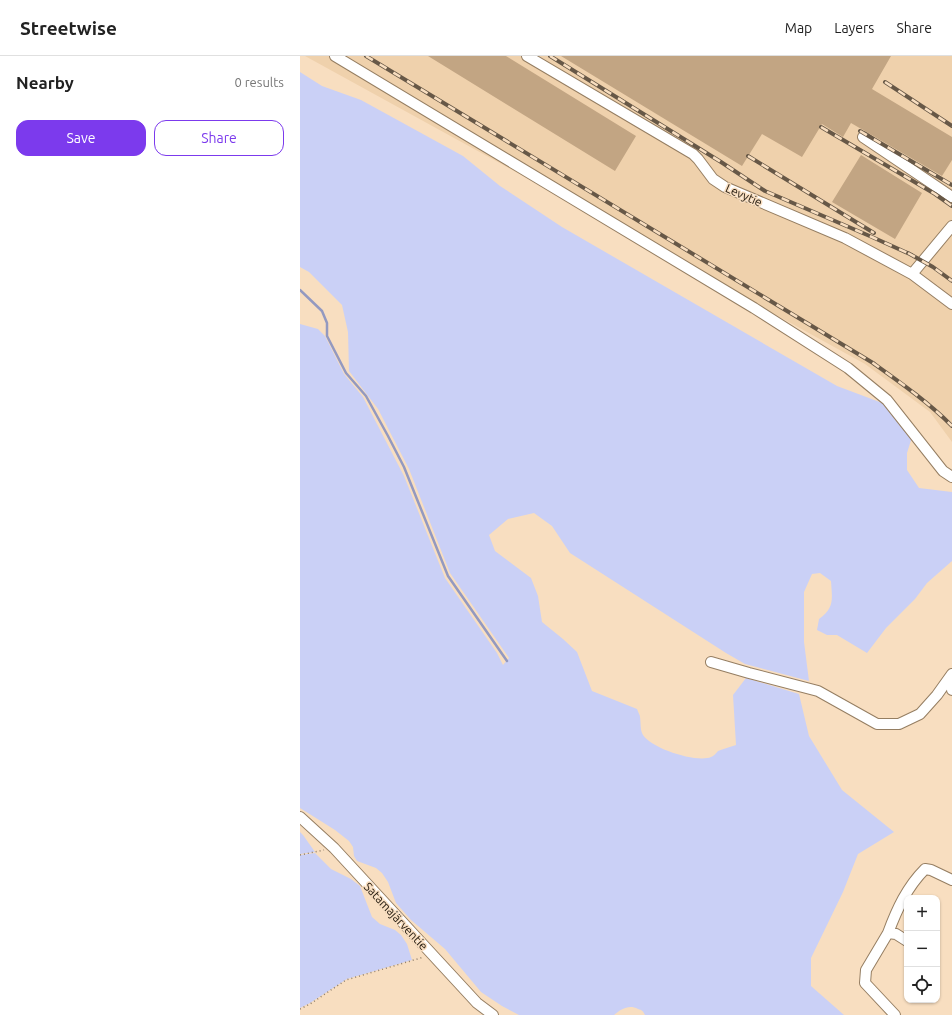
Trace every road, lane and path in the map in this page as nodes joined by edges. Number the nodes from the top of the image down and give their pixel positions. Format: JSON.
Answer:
{"nodes":[{"id":1,"x":335,"y":56,"type":"edge"},
{"id":2,"x":527,"y":56,"type":"edge"},
{"id":3,"x":863,"y":137,"type":"dead end"},
{"id":4,"x":952,"y":197,"type":"edge"},
{"id":5,"x":952,"y":226,"type":"edge"},
{"id":6,"x":912,"y":274,"type":"junction"},
{"id":7,"x":952,"y":304,"type":"edge"},
{"id":8,"x":952,"y":477,"type":"edge"},
{"id":9,"x":711,"y":662,"type":"dead end"},
{"id":10,"x":952,"y":674,"type":"edge"},
{"id":11,"x":952,"y":690,"type":"edge"},
{"id":12,"x":300,"y":817,"type":"edge"},
{"id":13,"x":334,"y":848,"type":"junction"},
{"id":14,"x":300,"y":855,"type":"edge"},
{"id":15,"x":952,"y":880,"type":"edge"},
{"id":16,"x":888,"y":932,"type":"junction"},
{"id":17,"x":904,"y":938,"type":"edge"},
{"id":18,"x":424,"y":957,"type":"dead end"},
{"id":19,"x":300,"y":1009,"type":"edge"},
{"id":20,"x":492,"y":1015,"type":"edge"},
{"id":21,"x":895,"y":1015,"type":"edge"}],
"edges":[{"from":1,"to":8,"type":"street"},
{"from":2,"to":6,"type":"street","name":"Levytie"},
{"from":3,"to":4,"type":"street"},
{"from":5,"to":6,"type":"street"},
{"from":6,"to":7,"type":"street","name":"Levytie"},
{"from":9,"to":10,"type":"street"},
{"from":10,"to":11,"type":"street"},
{"from":12,"to":13,"type":"street","name":"Satamajärventie"},
{"from":13,"to":14,"type":"path"},
{"from":13,"to":20,"type":"street","name":"Satamajärventie"},
{"from":15,"to":16,"type":"street"},
{"from":16,"to":17,"type":"street"},
{"from":16,"to":21,"type":"street"},
{"from":18,"to":19,"type":"path"}]}
